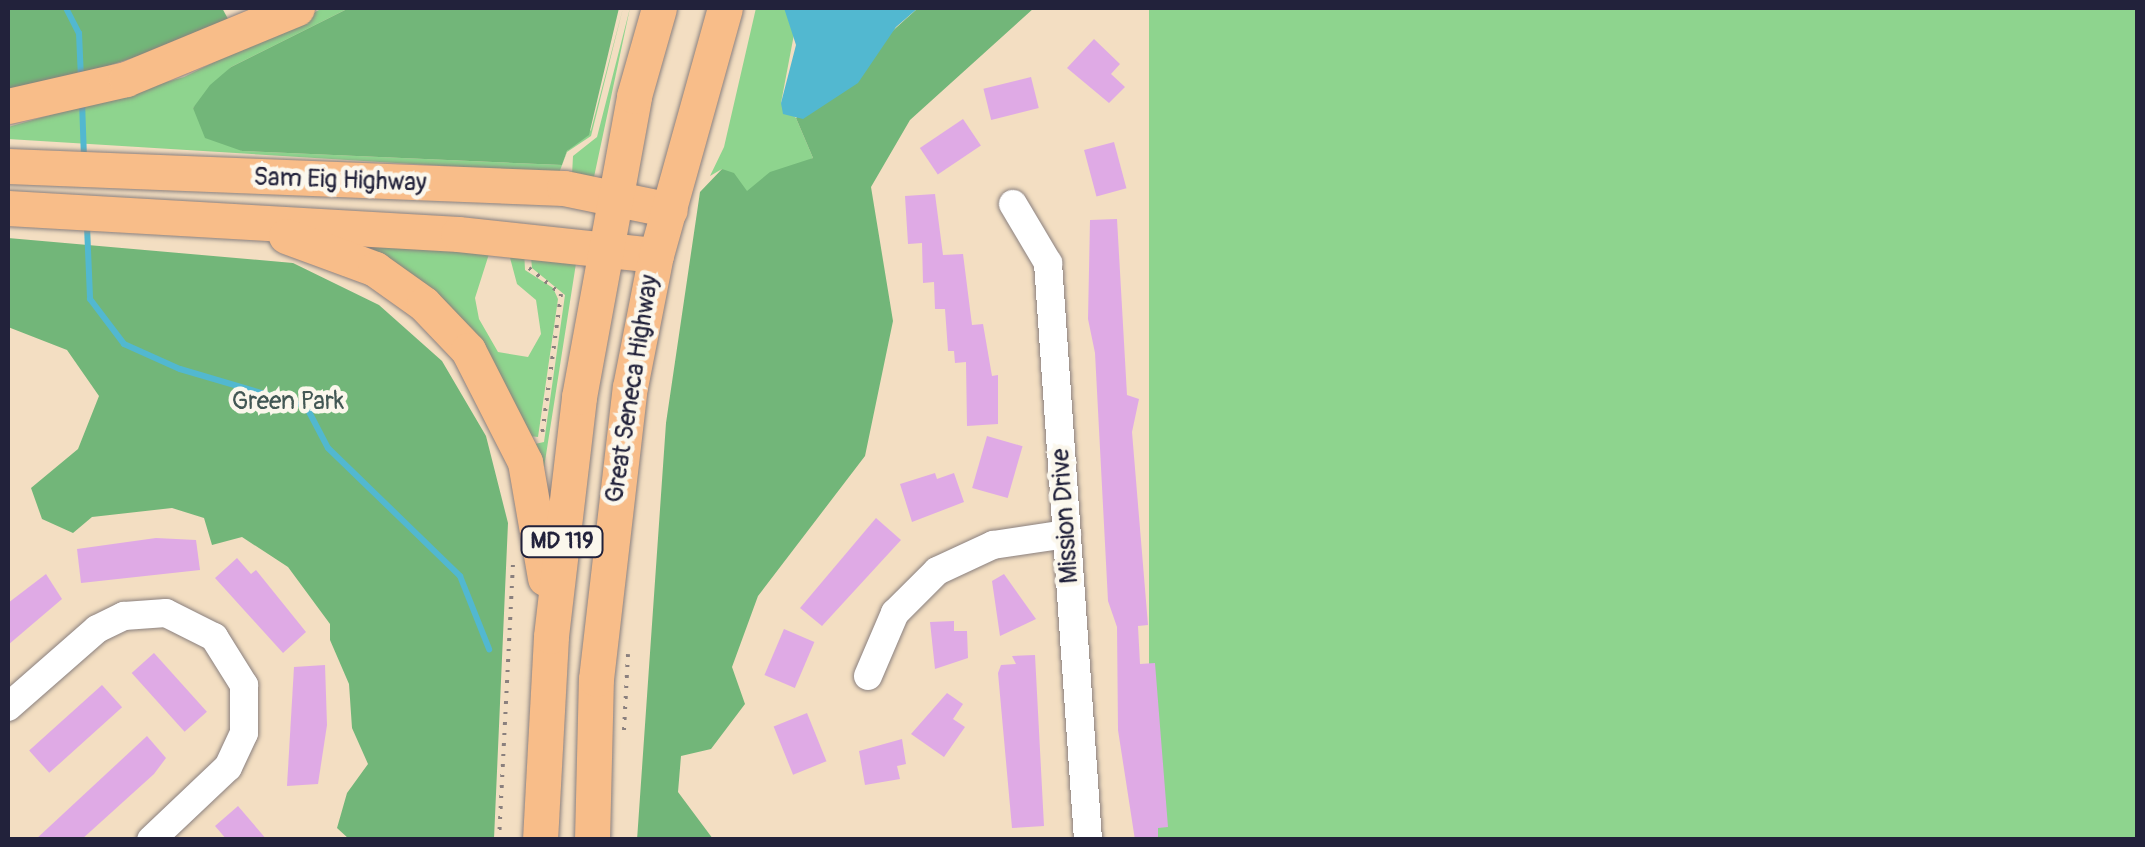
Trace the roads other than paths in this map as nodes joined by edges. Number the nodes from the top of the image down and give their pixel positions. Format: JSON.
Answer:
{"nodes":[{"id":1,"x":297,"y":8,"type":"edge"},
{"id":2,"x":659,"y":8,"type":"edge"},
{"id":3,"x":724,"y":8,"type":"edge"},
{"id":4,"x":8,"y":106,"type":"edge"},
{"id":5,"x":8,"y":166,"type":"edge"},
{"id":6,"x":613,"y":198,"type":"junction"},
{"id":7,"x":1012,"y":204,"type":"dead end"},
{"id":8,"x":8,"y":208,"type":"edge"},
{"id":9,"x":670,"y":210,"type":"junction"},
{"id":10,"x":242,"y":221,"type":"junction"},
{"id":11,"x":604,"y":246,"type":"junction"},
{"id":12,"x":656,"y":255,"type":"junction"},
{"id":13,"x":1067,"y":534,"type":"junction"},
{"id":14,"x":551,"y":636,"type":"junction"},
{"id":15,"x":868,"y":676,"type":"dead end"},
{"id":16,"x":8,"y":707,"type":"edge"},
{"id":17,"x":158,"y":837,"type":"edge"},
{"id":18,"x":540,"y":840,"type":"edge"},
{"id":19,"x":592,"y":840,"type":"edge"},
{"id":20,"x":1088,"y":840,"type":"edge"}],
"edges":[{"from":1,"to":4,"type":"main road"},
{"from":2,"to":6,"type":"main road","name":"Great Seneca Highway","number":"MD 119"},
{"from":3,"to":9,"type":"main road","name":"Great Seneca Highway","number":"MD 119"},
{"from":5,"to":6,"type":"main road","name":"Sam Eig Highway"},
{"from":6,"to":9,"type":"main road","name":"Sam Eig Highway"},
{"from":6,"to":11,"type":"main road","name":"Great Seneca Highway","number":"MD 119"},
{"from":7,"to":13,"type":"street","name":"Mission Drive"},
{"from":8,"to":10,"type":"main road","name":"Sam Eig Highway"},
{"from":9,"to":12,"type":"main road","name":"Great Seneca Highway","number":"MD 119"},
{"from":10,"to":11,"type":"main road","name":"Sam Eig Highway"},
{"from":10,"to":14,"type":"main road"},
{"from":11,"to":12,"type":"main road","name":"Sam Eig Highway"},
{"from":11,"to":14,"type":"main road","name":"Great Seneca Highway","number":"MD 119"},
{"from":12,"to":19,"type":"main road","name":"Great Seneca Highway","number":"MD 119"},
{"from":13,"to":15,"type":"street"},
{"from":13,"to":20,"type":"street","name":"Mission Drive"},
{"from":14,"to":18,"type":"main road","name":"Great Seneca Highway","number":"MD 119"},
{"from":16,"to":17,"type":"street"}]}
